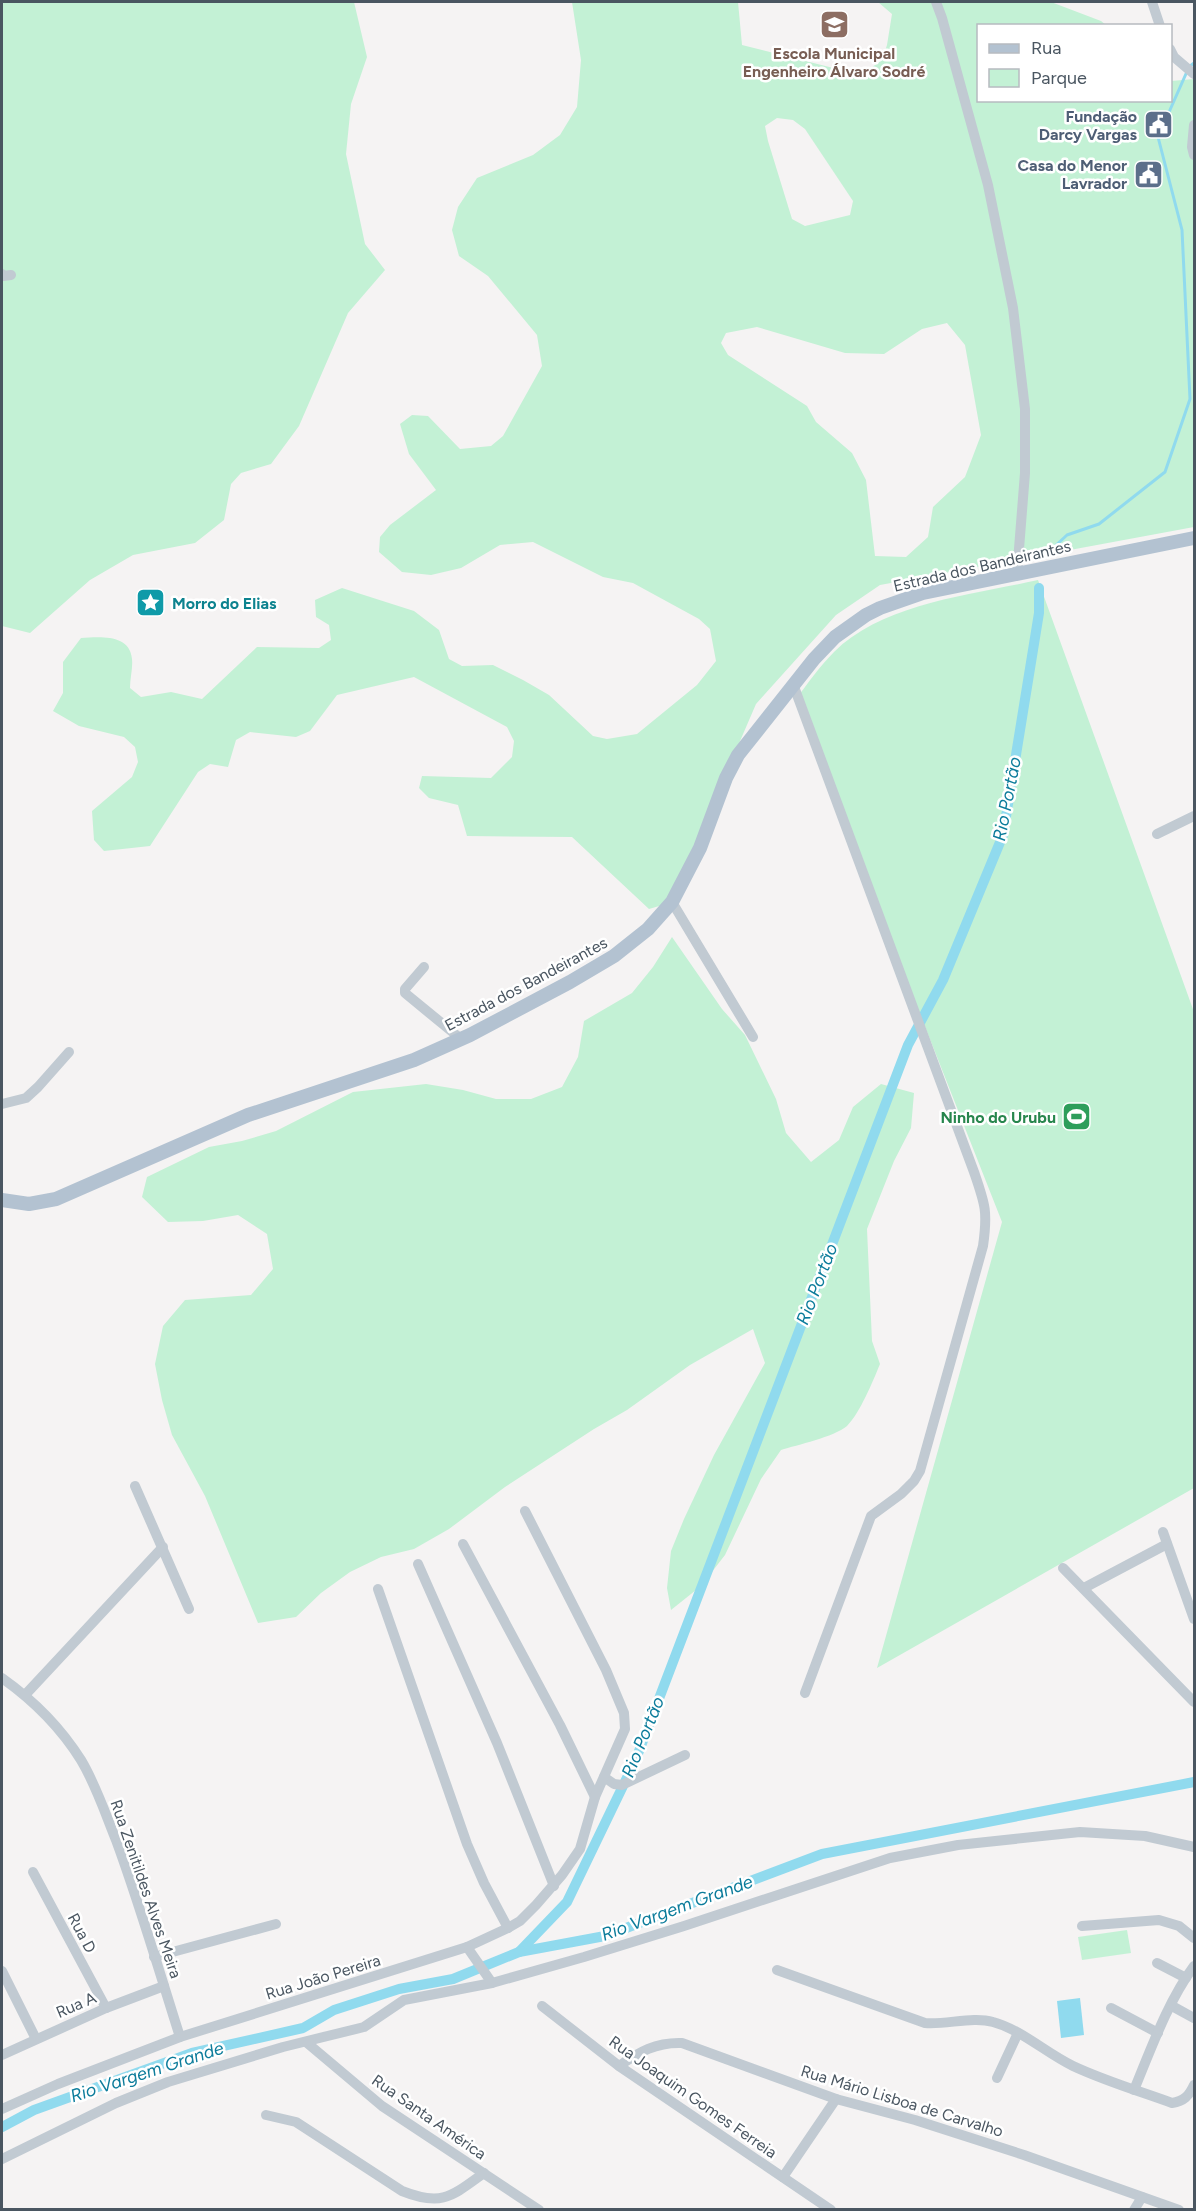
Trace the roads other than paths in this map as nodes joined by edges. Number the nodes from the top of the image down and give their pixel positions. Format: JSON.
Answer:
{"nodes":[{"id":1,"x":936,"y":2,"type":"edge"},
{"id":2,"x":1152,"y":2,"type":"edge"},
{"id":3,"x":1160,"y":24,"type":"edge"},
{"id":4,"x":1172,"y":53,"type":"edge"},
{"id":5,"x":1194,"y":74,"type":"edge"},
{"id":6,"x":1194,"y":125,"type":"edge"},
{"id":7,"x":1194,"y":155,"type":"edge"},
{"id":8,"x":1194,"y":538,"type":"edge"},
{"id":9,"x":1017,"y":574,"type":"junction"},
{"id":10,"x":793,"y":684,"type":"junction"},
{"id":11,"x":1194,"y":816,"type":"edge"},
{"id":12,"x":1157,"y":834,"type":"dead end"},
{"id":13,"x":672,"y":902,"type":"junction"},
{"id":14,"x":424,"y":967,"type":"dead end"},
{"id":15,"x":753,"y":1037,"type":"dead end"},
{"id":16,"x":460,"y":1039,"type":"junction"},
{"id":17,"x":69,"y":1052,"type":"dead end"},
{"id":18,"x":2,"y":1104,"type":"edge"},
{"id":19,"x":2,"y":1200,"type":"edge"},
{"id":20,"x":135,"y":1486,"type":"dead end"},
{"id":21,"x":525,"y":1511,"type":"dead end"},
{"id":22,"x":1163,"y":1532,"type":"dead end"},
{"id":23,"x":463,"y":1544,"type":"dead end"},
{"id":24,"x":1167,"y":1544,"type":"junction"},
{"id":25,"x":163,"y":1547,"type":"junction"},
{"id":26,"x":418,"y":1564,"type":"dead end"},
{"id":27,"x":1064,"y":1568,"type":"dead end"},
{"id":28,"x":1084,"y":1588,"type":"junction"},
{"id":29,"x":378,"y":1589,"type":"dead end"},
{"id":30,"x":189,"y":1609,"type":"dead end"},
{"id":31,"x":1194,"y":1619,"type":"edge"},
{"id":32,"x":2,"y":1678,"type":"edge"},
{"id":33,"x":805,"y":1694,"type":"dead end"},
{"id":34,"x":25,"y":1695,"type":"junction"},
{"id":35,"x":1194,"y":1702,"type":"edge"},
{"id":36,"x":685,"y":1755,"type":"dead end"},
{"id":37,"x":604,"y":1777,"type":"junction"},
{"id":38,"x":594,"y":1801,"type":"junction"},
{"id":39,"x":1194,"y":1847,"type":"edge"},
{"id":40,"x":33,"y":1872,"type":"dead end"},
{"id":41,"x":554,"y":1886,"type":"junction"},
{"id":42,"x":276,"y":1924,"type":"dead end"},
{"id":43,"x":1082,"y":1926,"type":"dead end"},
{"id":44,"x":508,"y":1928,"type":"junction"},
{"id":45,"x":1194,"y":1938,"type":"edge"},
{"id":46,"x":466,"y":1947,"type":"junction"},
{"id":47,"x":154,"y":1957,"type":"junction"},
{"id":48,"x":1157,"y":1963,"type":"dead end"},
{"id":49,"x":1194,"y":1966,"type":"edge"},
{"id":50,"x":777,"y":1970,"type":"dead end"},
{"id":51,"x":2,"y":1971,"type":"edge"},
{"id":52,"x":489,"y":1978,"type":"junction"},
{"id":53,"x":1186,"y":1978,"type":"junction"},
{"id":54,"x":164,"y":1986,"type":"junction"},
{"id":55,"x":542,"y":2006,"type":"dead end"},
{"id":56,"x":1172,"y":2006,"type":"junction"},
{"id":57,"x":106,"y":2008,"type":"junction"},
{"id":58,"x":1111,"y":2008,"type":"dead end"},
{"id":59,"x":1194,"y":2018,"type":"edge"},
{"id":60,"x":1018,"y":2032,"type":"junction"},
{"id":61,"x":1158,"y":2033,"type":"junction"},
{"id":62,"x":180,"y":2037,"type":"junction"},
{"id":63,"x":36,"y":2039,"type":"junction"},
{"id":64,"x":306,"y":2042,"type":"junction"},
{"id":65,"x":2,"y":2055,"type":"edge"},
{"id":66,"x":619,"y":2066,"type":"junction"},
{"id":67,"x":997,"y":2078,"type":"dead end"},
{"id":68,"x":1194,"y":2085,"type":"edge"},
{"id":69,"x":1134,"y":2090,"type":"junction"},
{"id":70,"x":836,"y":2099,"type":"junction"},
{"id":71,"x":2,"y":2109,"type":"edge"},
{"id":72,"x":266,"y":2115,"type":"dead end"},
{"id":73,"x":2,"y":2159,"type":"edge"},
{"id":74,"x":484,"y":2173,"type":"junction"},
{"id":75,"x":783,"y":2177,"type":"junction"},
{"id":76,"x":1142,"y":2198,"type":"junction"},
{"id":77,"x":539,"y":2210,"type":"edge"},
{"id":78,"x":831,"y":2210,"type":"edge"},
{"id":79,"x":1134,"y":2210,"type":"edge"},
{"id":80,"x":1179,"y":2210,"type":"edge"}],
"edges":[{"from":1,"to":9,"type":"street"},
{"from":2,"to":3,"type":"street"},
{"from":4,"to":5,"type":"street"},
{"from":6,"to":7,"type":"street"},
{"from":8,"to":9,"type":"main road","name":"Estrada dos Bandeirantes"},
{"from":9,"to":10,"type":"main road","name":"Estrada dos Bandeirantes"},
{"from":10,"to":13,"type":"main road","name":"Estrada dos Bandeirantes"},
{"from":10,"to":33,"type":"street"},
{"from":11,"to":12,"type":"street"},
{"from":13,"to":15,"type":"street"},
{"from":13,"to":16,"type":"main road","name":"Estrada dos Bandeirantes"},
{"from":14,"to":16,"type":"street"},
{"from":16,"to":19,"type":"main road","name":"Estrada dos Bandeirantes"},
{"from":17,"to":18,"type":"street"},
{"from":20,"to":25,"type":"street"},
{"from":21,"to":37,"type":"street","name":"Rua João Pereira"},
{"from":22,"to":24,"type":"street"},
{"from":23,"to":38,"type":"street"},
{"from":24,"to":28,"type":"street"},
{"from":24,"to":31,"type":"street"},
{"from":25,"to":30,"type":"street"},
{"from":25,"to":34,"type":"street"},
{"from":26,"to":41,"type":"street"},
{"from":27,"to":28,"type":"street"},
{"from":28,"to":35,"type":"street"},
{"from":29,"to":44,"type":"street"},
{"from":32,"to":34,"type":"street","name":"Rua Zenitildes Alves Meira"},
{"from":34,"to":47,"type":"street","name":"Rua Zenitildes Alves Meira"},
{"from":36,"to":37,"type":"street"},
{"from":37,"to":38,"type":"street","name":"Rua João Pereira"},
{"from":38,"to":41,"type":"street","name":"Rua João Pereira"},
{"from":39,"to":52,"type":"street"},
{"from":40,"to":57,"type":"street","name":"Rua D"},
{"from":41,"to":44,"type":"street","name":"Rua João Pereira"},
{"from":42,"to":47,"type":"street"},
{"from":43,"to":45,"type":"street"},
{"from":44,"to":46,"type":"street","name":"Rua João Pereira"},
{"from":46,"to":52,"type":"street"},
{"from":46,"to":62,"type":"street","name":"Rua João Pereira"},
{"from":47,"to":54,"type":"street","name":"Rua Zenitildes Alves Meira"},
{"from":48,"to":53,"type":"street"},
{"from":49,"to":53,"type":"street"},
{"from":50,"to":60,"type":"street"},
{"from":51,"to":63,"type":"street"},
{"from":52,"to":64,"type":"street"},
{"from":53,"to":56,"type":"street"},
{"from":54,"to":57,"type":"street","name":"Rua A"},
{"from":54,"to":62,"type":"street","name":"Rua Zenitildes Alves Meira"},
{"from":55,"to":66,"type":"street","name":"Rua Joaquim Gomes Ferreia"},
{"from":56,"to":59,"type":"street"},
{"from":56,"to":61,"type":"street"},
{"from":57,"to":63,"type":"street","name":"Rua A"},
{"from":58,"to":61,"type":"street"},
{"from":60,"to":67,"type":"street"},
{"from":60,"to":69,"type":"street"},
{"from":61,"to":69,"type":"street"},
{"from":62,"to":71,"type":"street","name":"Rua João Pereira"},
{"from":63,"to":65,"type":"street","name":"Rua A"},
{"from":64,"to":73,"type":"street"},
{"from":64,"to":74,"type":"street","name":"Rua Santa América"},
{"from":66,"to":70,"type":"street","name":"Rua Mário Lisboa de Carvalho"},
{"from":66,"to":75,"type":"street","name":"Rua Joaquim Gomes Ferreia"},
{"from":68,"to":69,"type":"street"},
{"from":70,"to":75,"type":"street"},
{"from":70,"to":76,"type":"street","name":"Rua Mário Lisboa de Carvalho"},
{"from":72,"to":74,"type":"street"},
{"from":74,"to":77,"type":"street","name":"Rua Santa América"},
{"from":75,"to":78,"type":"street","name":"Rua Joaquim Gomes Ferreia"},
{"from":76,"to":79,"type":"street"},
{"from":76,"to":80,"type":"street","name":"Rua Mário Lisboa de Carvalho"}]}
